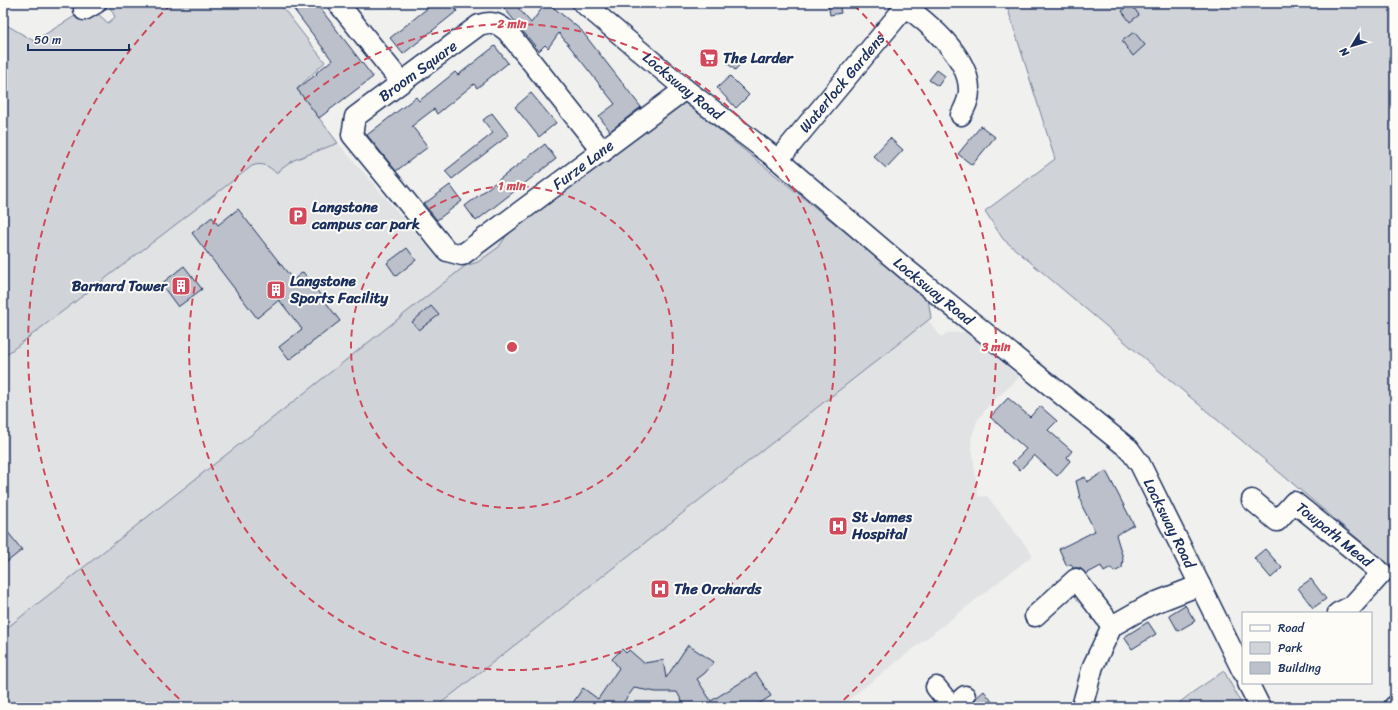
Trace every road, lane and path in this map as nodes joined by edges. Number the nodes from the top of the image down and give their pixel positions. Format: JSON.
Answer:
{"nodes":[{"id":1,"x":338,"y":3,"type":"edge"},
{"id":2,"x":583,"y":3,"type":"edge"},
{"id":3,"x":903,"y":5,"type":"edge"},
{"id":4,"x":401,"y":82,"type":"junction"},
{"id":5,"x":685,"y":89,"type":"junction"},
{"id":6,"x":961,"y":114,"type":"dead end"},
{"id":7,"x":603,"y":152,"type":"junction"},
{"id":8,"x":778,"y":160,"type":"junction"},
{"id":9,"x":462,"y":255,"type":"joint"},
{"id":10,"x":1252,"y":500,"type":"dead end"},
{"id":11,"x":1200,"y":585,"type":"junction"},
{"id":12,"x":1340,"y":612,"type":"edge"},
{"id":13,"x":1035,"y":616,"type":"dead end"},
{"id":14,"x":1112,"y":626,"type":"junction"},
{"id":15,"x":1241,"y":663,"type":"edge"},
{"id":16,"x":1248,"y":684,"type":"edge"},
{"id":17,"x":936,"y":687,"type":"dead end"},
{"id":18,"x":957,"y":703,"type":"edge"},
{"id":19,"x":1082,"y":707,"type":"edge"},
{"id":20,"x":1260,"y":707,"type":"edge"}],
"edges":[{"from":1,"to":4,"type":"street"},
{"from":2,"to":5,"type":"street","name":"Locksway Road"},
{"from":3,"to":6,"type":"street"},
{"from":3,"to":8,"type":"street","name":"Waterlock Gardens"},
{"from":4,"to":7,"type":"street","name":"Broom Square"},
{"from":4,"to":9,"type":"street","name":"Broom Square"},
{"from":5,"to":7,"type":"street","name":"Furze Lane"},
{"from":5,"to":8,"type":"street","name":"Locksway Road"},
{"from":7,"to":9,"type":"street","name":"Furze Lane"},
{"from":8,"to":11,"type":"street","name":"Locksway Road"},
{"from":10,"to":12,"type":"street","name":"Towpath Mead"},
{"from":11,"to":14,"type":"street"},
{"from":11,"to":15,"type":"street","name":"Locksway Road"},
{"from":13,"to":14,"type":"street"},
{"from":14,"to":19,"type":"street"},
{"from":16,"to":20,"type":"street"},
{"from":17,"to":18,"type":"street"}]}
